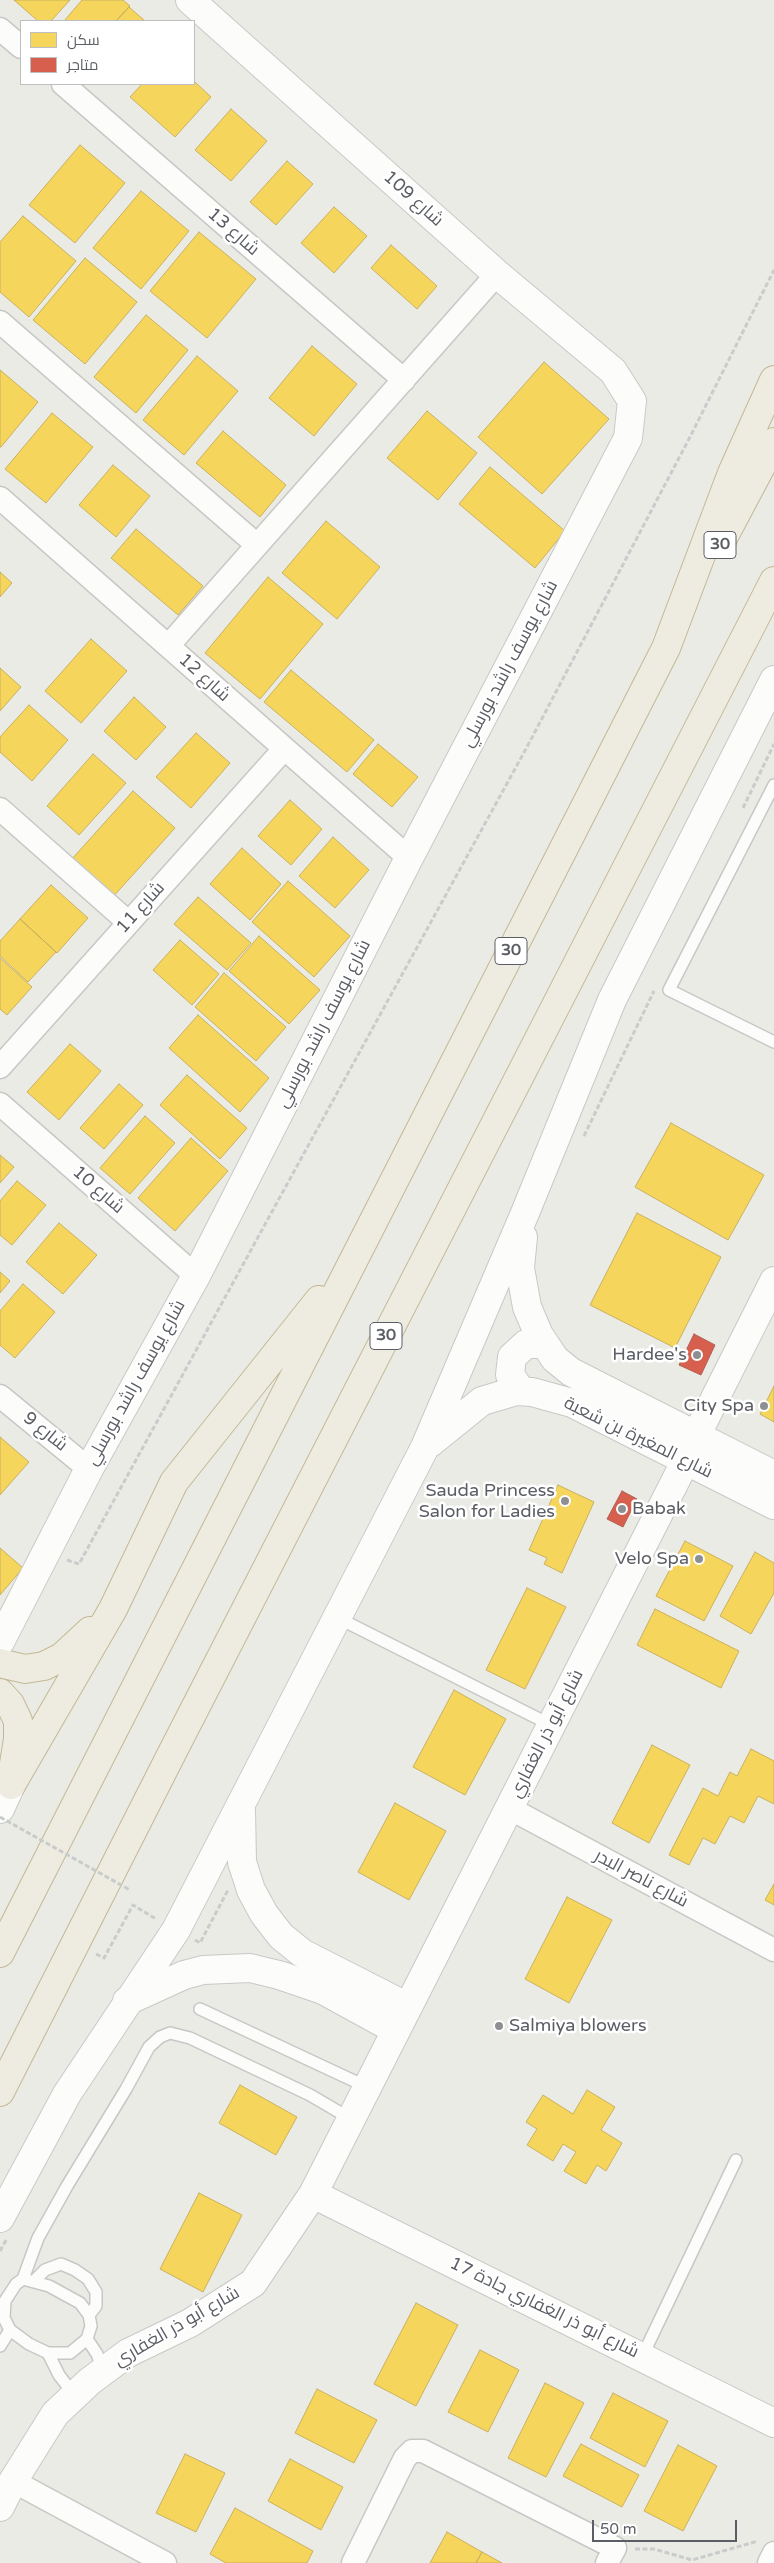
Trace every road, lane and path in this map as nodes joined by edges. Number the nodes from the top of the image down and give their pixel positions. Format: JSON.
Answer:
{"nodes":[{"id":1,"x":190,"y":0,"type":"edge"},
{"id":2,"x":0,"y":29,"type":"edge"},
{"id":3,"x":20,"y":46,"type":"edge"},
{"id":4,"x":64,"y":85,"type":"edge"},
{"id":5,"x":774,"y":270,"type":"edge"},
{"id":6,"x":496,"y":274,"type":"junction"},
{"id":7,"x":0,"y":322,"type":"edge"},
{"id":8,"x":404,"y":380,"type":"junction"},
{"id":9,"x":774,"y":380,"type":"edge"},
{"id":10,"x":632,"y":401,"type":"joint"},
{"id":11,"x":774,"y":442,"type":"edge"},
{"id":12,"x":0,"y":498,"type":"edge"},
{"id":13,"x":257,"y":545,"type":"junction"},
{"id":14,"x":774,"y":581,"type":"edge"},
{"id":15,"x":168,"y":646,"type":"junction"},
{"id":16,"x":666,"y":648,"type":"junction"},
{"id":17,"x":774,"y":680,"type":"edge"},
{"id":18,"x":284,"y":749,"type":"junction"},
{"id":19,"x":774,"y":785,"type":"edge"},
{"id":20,"x":0,"y":809,"type":"edge"},
{"id":21,"x":409,"y":858,"type":"junction"},
{"id":22,"x":128,"y":922,"type":"junction"},
{"id":23,"x":774,"y":1042,"type":"edge"},
{"id":24,"x":0,"y":1067,"type":"edge"},
{"id":25,"x":0,"y":1104,"type":"edge"},
{"id":26,"x":525,"y":1213,"type":"junction"},
{"id":27,"x":356,"y":1254,"type":"junction"},
{"id":28,"x":196,"y":1276,"type":"junction"},
{"id":29,"x":774,"y":1281,"type":"edge"},
{"id":30,"x":544,"y":1344,"type":"junction"},
{"id":31,"x":521,"y":1391,"type":"junction"},
{"id":32,"x":0,"y":1396,"type":"edge"},
{"id":33,"x":425,"y":1447,"type":"junction"},
{"id":34,"x":691,"y":1448,"type":"junction"},
{"id":35,"x":89,"y":1469,"type":"junction"},
{"id":36,"x":774,"y":1475,"type":"edge"},
{"id":37,"x":774,"y":1505,"type":"edge"},
{"id":38,"x":46,"y":1552,"type":"junction"},
{"id":39,"x":113,"y":1609,"type":"junction"},
{"id":40,"x":338,"y":1618,"type":"junction"},
{"id":41,"x":0,"y":1642,"type":"edge"},
{"id":42,"x":0,"y":1663,"type":"edge"},
{"id":43,"x":0,"y":1693,"type":"edge"},
{"id":44,"x":551,"y":1725,"type":"junction"},
{"id":45,"x":5,"y":1797,"type":"edge"},
{"id":46,"x":241,"y":1806,"type":"junction"},
{"id":47,"x":509,"y":1808,"type":"junction"},
{"id":48,"x":0,"y":1817,"type":"edge"},
{"id":49,"x":126,"y":1898,"type":"dead end"},
{"id":50,"x":133,"y":1905,"type":"dead end"},
{"id":51,"x":100,"y":1946,"type":"dead end"},
{"id":52,"x":774,"y":1950,"type":"edge"},
{"id":53,"x":0,"y":1953,"type":"edge"},
{"id":54,"x":128,"y":2001,"type":"junction"},
{"id":55,"x":200,"y":2010,"type":"dead end"},
{"id":56,"x":402,"y":2019,"type":"junction"},
{"id":57,"x":367,"y":2087,"type":"junction"},
{"id":58,"x":0,"y":2092,"type":"edge"},
{"id":59,"x":351,"y":2119,"type":"junction"},
{"id":60,"x":736,"y":2160,"type":"dead end"},
{"id":61,"x":313,"y":2194,"type":"junction"},
{"id":62,"x":0,"y":2218,"type":"edge"},
{"id":63,"x":28,"y":2280,"type":"junction"},
{"id":64,"x":89,"y":2315,"type":"junction"},
{"id":65,"x":10,"y":2330,"type":"junction"},
{"id":66,"x":88,"y":2339,"type":"junction"},
{"id":67,"x":0,"y":2346,"type":"edge"},
{"id":68,"x":48,"y":2353,"type":"junction"},
{"id":69,"x":642,"y":2357,"type":"junction"},
{"id":70,"x":103,"y":2371,"type":"junction"},
{"id":71,"x":75,"y":2396,"type":"junction"},
{"id":72,"x":774,"y":2423,"type":"edge"},
{"id":73,"x":13,"y":2481,"type":"junction"},
{"id":74,"x":0,"y":2507,"type":"edge"},
{"id":75,"x":770,"y":2552,"type":"edge"},
{"id":76,"x":611,"y":2556,"type":"edge"},
{"id":77,"x":165,"y":2563,"type":"edge"},
{"id":78,"x":353,"y":2563,"type":"edge"}],
"edges":[{"from":1,"to":6,"type":"street","name":"شارع 109"},
{"from":2,"to":3,"type":"street"},
{"from":4,"to":8,"type":"street","name":"شارع 13"},
{"from":5,"to":38,"type":"path"},
{"from":6,"to":8,"type":"street"},
{"from":6,"to":10,"type":"street","name":"شارع 109"},
{"from":7,"to":13,"type":"street"},
{"from":8,"to":13,"type":"street"},
{"from":9,"to":16,"type":"highway"},
{"from":10,"to":21,"type":"street","name":"شارع يوسف راشد بورسلي"},
{"from":11,"to":16,"type":"highway","number":"30"},
{"from":12,"to":15,"type":"street","name":"شارع 12"},
{"from":13,"to":15,"type":"street"},
{"from":14,"to":58,"type":"highway","number":"30"},
{"from":15,"to":18,"type":"street","name":"شارع 12"},
{"from":16,"to":27,"type":"highway","number":"30"},
{"from":17,"to":26,"type":"street"},
{"from":18,"to":21,"type":"street","name":"شارع 12"},
{"from":18,"to":22,"type":"street","name":"شارع 11"},
{"from":19,"to":23,"type":"lane"},
{"from":20,"to":22,"type":"street"},
{"from":21,"to":28,"type":"street","name":"شارع يوسف راشد بورسلي"},
{"from":22,"to":24,"type":"street","name":"شارع 11"},
{"from":25,"to":28,"type":"street","name":"شارع 10"},
{"from":26,"to":30,"type":"street","name":"شارع المغيرة بن شعبة"},
{"from":26,"to":33,"type":"street"},
{"from":27,"to":39,"type":"highway"},
{"from":27,"to":53,"type":"highway","number":"30"},
{"from":28,"to":35,"type":"street","name":"شارع يوسف راشد بورسلي"},
{"from":29,"to":34,"type":"street","name":"شارع أبو ذر الغفاري"},
{"from":30,"to":31,"type":"street"},
{"from":30,"to":34,"type":"street","name":"شارع المغيرة بن شعبة"},
{"from":31,"to":33,"type":"street","name":"شارع المغيرة بن شعبة"},
{"from":31,"to":34,"type":"street","name":"شارع المغيرة بن شعبة"},
{"from":32,"to":35,"type":"street","name":"شارع 9"},
{"from":33,"to":40,"type":"street"},
{"from":34,"to":36,"type":"street","name":"شارع المغيرة بن شعبة"},
{"from":34,"to":37,"type":"street","name":"شارع المغيرة بن شعبة"},
{"from":34,"to":44,"type":"street","name":"شارع أبو ذر الغفاري"},
{"from":35,"to":38,"type":"street","name":"شارع يوسف راشد بورسلي"},
{"from":38,"to":41,"type":"street","name":"شارع يوسف راشد بورسلي"},
{"from":39,"to":42,"type":"highway"},
{"from":39,"to":45,"type":"highway"},
{"from":40,"to":44,"type":"lane"},
{"from":40,"to":46,"type":"street"},
{"from":43,"to":45,"type":"highway"},
{"from":44,"to":47,"type":"street","name":"شارع أبو ذر الغفاري"},
{"from":46,"to":54,"type":"street"},
{"from":46,"to":56,"type":"street"},
{"from":47,"to":52,"type":"street","name":"شارع ناصر البدر"},
{"from":47,"to":56,"type":"street","name":"شارع أبو ذر الغفاري"},
{"from":48,"to":49,"type":"path","bridge":true},
{"from":50,"to":51,"type":"path"},
{"from":54,"to":56,"type":"street"},
{"from":54,"to":62,"type":"street"},
{"from":55,"to":57,"type":"lane"},
{"from":56,"to":57,"type":"street","name":"شارع أبو ذر الغفاري"},
{"from":57,"to":59,"type":"street","name":"شارع أبو ذر الغفاري"},
{"from":59,"to":61,"type":"street","name":"شارع أبو ذر الغفاري"},
{"from":59,"to":63,"type":"lane"},
{"from":60,"to":69,"type":"lane"},
{"from":61,"to":69,"type":"street","name":"شارع أبو ذر الغفاري جادة 17"},
{"from":61,"to":70,"type":"street","name":"شارع أبو ذر الغفاري"},
{"from":63,"to":64,"type":"lane"},
{"from":63,"to":64,"type":"lane"},
{"from":63,"to":65,"type":"lane"},
{"from":64,"to":66,"type":"lane"},
{"from":65,"to":67,"type":"lane"},
{"from":65,"to":68,"type":"lane"},
{"from":66,"to":68,"type":"lane"},
{"from":66,"to":70,"type":"lane"},
{"from":68,"to":71,"type":"lane"},
{"from":69,"to":72,"type":"street","name":"شارع أبو ذر الغفاري جادة 17"},
{"from":70,"to":71,"type":"street","name":"شارع أبو ذر الغفاري"},
{"from":71,"to":73,"type":"street","name":"شارع أبو ذر الغفاري"},
{"from":73,"to":74,"type":"street","name":"شارع أبو ذر الغفاري"},
{"from":73,"to":77,"type":"street"},
{"from":75,"to":76,"type":"path"},
{"from":76,"to":78,"type":"street"}]}
